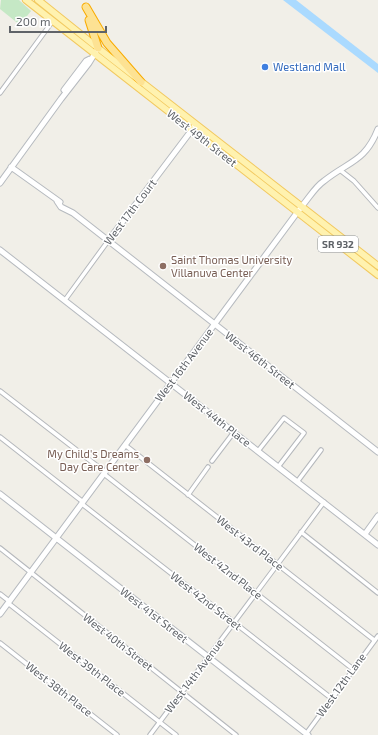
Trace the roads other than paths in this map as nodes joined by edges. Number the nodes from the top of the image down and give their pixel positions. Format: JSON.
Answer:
{"nodes":[{"id":1,"x":26,"y":0,"type":"edge"},
{"id":2,"x":38,"y":0,"type":"edge"},
{"id":3,"x":44,"y":0,"type":"edge"},
{"id":4,"x":85,"y":4,"type":"edge"},
{"id":5,"x":52,"y":22,"type":"junction"},
{"id":6,"x":85,"y":38,"type":"junction"},
{"id":7,"x":94,"y":54,"type":"junction"},
{"id":8,"x":141,"y":82,"type":"junction"},
{"id":9,"x":0,"y":93,"type":"edge"},
{"id":10,"x":196,"y":124,"type":"junction"},
{"id":11,"x":378,"y":129,"type":"edge"},
{"id":12,"x":191,"y":130,"type":"junction"},
{"id":13,"x":234,"y":164,"type":"junction"},
{"id":14,"x":11,"y":166,"type":"junction"},
{"id":15,"x":340,"y":170,"type":"junction"},
{"id":16,"x":260,"y":174,"type":"junction"},
{"id":17,"x":0,"y":183,"type":"edge"},
{"id":18,"x":302,"y":206,"type":"junction"},
{"id":19,"x":378,"y":208,"type":"edge"},
{"id":20,"x":297,"y":212,"type":"junction"},
{"id":21,"x":108,"y":241,"type":"junction"},
{"id":22,"x":0,"y":250,"type":"edge"},
{"id":23,"x":378,"y":266,"type":"edge"},
{"id":24,"x":378,"y":276,"type":"edge"},
{"id":25,"x":65,"y":300,"type":"junction"},
{"id":26,"x":214,"y":324,"type":"junction"},
{"id":27,"x":171,"y":383,"type":"junction"},
{"id":28,"x":0,"y":391,"type":"edge"},
{"id":29,"x":234,"y":432,"type":"junction"},
{"id":30,"x":0,"y":437,"type":"edge"},
{"id":31,"x":125,"y":445,"type":"junction"},
{"id":32,"x":321,"y":450,"type":"dead end"},
{"id":33,"x":258,"y":451,"type":"junction"},
{"id":34,"x":378,"y":452,"type":"edge"},
{"id":35,"x":212,"y":461,"type":"dead end"},
{"id":36,"x":208,"y":467,"type":"dead end"},
{"id":37,"x":278,"y":467,"type":"junction"},
{"id":38,"x":104,"y":473,"type":"junction"},
{"id":39,"x":297,"y":482,"type":"junction"},
{"id":40,"x":0,"y":494,"type":"edge"},
{"id":41,"x":188,"y":495,"type":"junction"},
{"id":42,"x":324,"y":502,"type":"junction"},
{"id":43,"x":82,"y":503,"type":"junction"},
{"id":44,"x":378,"y":516,"type":"edge"},
{"id":45,"x":301,"y":532,"type":"junction"},
{"id":46,"x":365,"y":534,"type":"junction"},
{"id":47,"x":56,"y":538,"type":"junction"},
{"id":48,"x":378,"y":545,"type":"edge"},
{"id":49,"x":0,"y":548,"type":"edge"},
{"id":50,"x":278,"y":564,"type":"junction"},
{"id":51,"x":31,"y":572,"type":"junction"},
{"id":52,"x":256,"y":593,"type":"junction"},
{"id":53,"x":378,"y":593,"type":"edge"},
{"id":54,"x":0,"y":594,"type":"edge"},
{"id":55,"x":8,"y":602,"type":"junction"},
{"id":56,"x":0,"y":614,"type":"edge"},
{"id":57,"x":234,"y":622,"type":"junction"},
{"id":58,"x":378,"y":636,"type":"edge"},
{"id":59,"x":374,"y":640,"type":"junction"},
{"id":60,"x":0,"y":643,"type":"edge"},
{"id":61,"x":208,"y":657,"type":"junction"},
{"id":62,"x":353,"y":669,"type":"junction"},
{"id":63,"x":182,"y":692,"type":"junction"},
{"id":64,"x":331,"y":698,"type":"junction"},
{"id":65,"x":159,"y":722,"type":"junction"},
{"id":66,"x":306,"y":734,"type":"edge"},
{"id":67,"x":117,"y":735,"type":"edge"},
{"id":68,"x":150,"y":735,"type":"edge"},
{"id":69,"x":176,"y":735,"type":"edge"},
{"id":70,"x":236,"y":735,"type":"edge"}],
"edges":[{"from":1,"to":5,"type":"main road","name":"West 49th Street","number":"SR 932"},
{"from":2,"to":6,"type":"main road","name":"West 49th Street","number":"SR 932"},
{"from":3,"to":6,"type":"main road"},
{"from":4,"to":7,"type":"highway"},
{"from":4,"to":8,"type":"highway"},
{"from":5,"to":7,"type":"main road","name":"West 49th Street","number":"SR 932"},
{"from":5,"to":9,"type":"street"},
{"from":6,"to":7,"type":"main road","name":"West 49th Street","number":"SR 932"},
{"from":7,"to":8,"type":"main road","name":"West 49th Street","number":"SR 932"},
{"from":7,"to":12,"type":"main road","name":"West 49th Street","number":"SR 932"},
{"from":7,"to":14,"type":"street"},
{"from":8,"to":10,"type":"main road","name":"West 49th Street","number":"SR 932"},
{"from":10,"to":12,"type":"street","name":"West 17th Court"},
{"from":10,"to":16,"type":"main road","name":"West 49th Street","number":"SR 932"},
{"from":11,"to":15,"type":"street","name":"West 16th Avenue"},
{"from":12,"to":13,"type":"main road","name":"West 49th Street","number":"SR 932"},
{"from":12,"to":21,"type":"street","name":"West 17th Court"},
{"from":13,"to":16,"type":"main road"},
{"from":13,"to":20,"type":"main road","name":"West 49th Street","number":"SR 932"},
{"from":14,"to":17,"type":"street"},
{"from":14,"to":21,"type":"street","name":"West 46th Street"},
{"from":15,"to":18,"type":"street","name":"West 16th Avenue"},
{"from":15,"to":19,"type":"street"},
{"from":16,"to":18,"type":"main road","name":"West 49th Street","number":"SR 932"},
{"from":18,"to":20,"type":"street","name":"West 16th Avenue"},
{"from":18,"to":23,"type":"main road","name":"West 49th Street","number":"SR 932"},
{"from":20,"to":24,"type":"main road","name":"West 49th Street","number":"SR 932"},
{"from":20,"to":26,"type":"street","name":"West 16th Avenue"},
{"from":21,"to":25,"type":"street","name":"West 17th Court"},
{"from":21,"to":26,"type":"street","name":"West 46th Street"},
{"from":22,"to":25,"type":"street","name":"West 44th Place"},
{"from":25,"to":27,"type":"street","name":"West 44th Place"},
{"from":26,"to":27,"type":"street","name":"West 16th Avenue"},
{"from":26,"to":34,"type":"street","name":"West 46th Street"},
{"from":27,"to":29,"type":"street","name":"West 44th Place"},
{"from":27,"to":31,"type":"street","name":"West 16th Avenue"},
{"from":28,"to":38,"type":"street","name":"West 42nd Place"},
{"from":29,"to":33,"type":"street","name":"West 44th Place"},
{"from":29,"to":35,"type":"street"},
{"from":30,"to":43,"type":"street","name":"West 42nd Street"},
{"from":31,"to":38,"type":"street","name":"West 16th Avenue"},
{"from":31,"to":41,"type":"street","name":"West 43rd Place"},
{"from":32,"to":39,"type":"street"},
{"from":33,"to":37,"type":"street","name":"West 44th Place"},
{"from":33,"to":37,"type":"street"},
{"from":36,"to":41,"type":"street"},
{"from":37,"to":39,"type":"street","name":"West 44th Place"},
{"from":38,"to":43,"type":"street","name":"West 16th Avenue"},
{"from":38,"to":52,"type":"street","name":"West 42nd Place"},
{"from":39,"to":42,"type":"street","name":"West 44th Place"},
{"from":40,"to":47,"type":"street","name":"West 41st Street"},
{"from":41,"to":50,"type":"street","name":"West 43rd Place"},
{"from":42,"to":45,"type":"street","name":"West 14th Avenue"},
{"from":42,"to":46,"type":"street","name":"West 44th Place"},
{"from":43,"to":47,"type":"street","name":"West 16th Avenue"},
{"from":43,"to":57,"type":"street","name":"West 42nd Street"},
{"from":44,"to":46,"type":"street"},
{"from":45,"to":50,"type":"street","name":"West 14th Avenue"},
{"from":45,"to":53,"type":"street"},
{"from":46,"to":48,"type":"street","name":"West 44th Place"},
{"from":47,"to":51,"type":"street","name":"West 16th Avenue"},
{"from":47,"to":61,"type":"street","name":"West 41st Street"},
{"from":49,"to":51,"type":"street","name":"West 40th Street"},
{"from":50,"to":52,"type":"street","name":"West 14th Avenue"},
{"from":50,"to":59,"type":"street","name":"West 43rd Place"},
{"from":51,"to":55,"type":"street","name":"West 16th Avenue"},
{"from":51,"to":63,"type":"street","name":"West 40th Street"},
{"from":52,"to":57,"type":"street","name":"West 14th Avenue"},
{"from":52,"to":62,"type":"street","name":"West 42nd Place"},
{"from":54,"to":55,"type":"street","name":"West 39th Place"},
{"from":55,"to":56,"type":"street","name":"West 16th Avenue"},
{"from":55,"to":65,"type":"street","name":"West 39th Place"},
{"from":57,"to":61,"type":"street","name":"West 14th Avenue"},
{"from":57,"to":64,"type":"street","name":"West 42nd Street"},
{"from":58,"to":59,"type":"street","name":"West 12th Lane"},
{"from":59,"to":62,"type":"street","name":"West 12th Lane"},
{"from":60,"to":67,"type":"street","name":"West 38th Place"},
{"from":61,"to":63,"type":"street","name":"West 14th Avenue"},
{"from":61,"to":66,"type":"street","name":"West 41st Street"},
{"from":62,"to":64,"type":"street","name":"West 12th Lane"},
{"from":63,"to":65,"type":"street","name":"West 14th Avenue"},
{"from":63,"to":70,"type":"street","name":"West 40th Street"},
{"from":64,"to":66,"type":"street","name":"West 12th Lane"},
{"from":65,"to":68,"type":"street","name":"West 14th Avenue"},
{"from":65,"to":69,"type":"street","name":"West 39th Place"}]}
